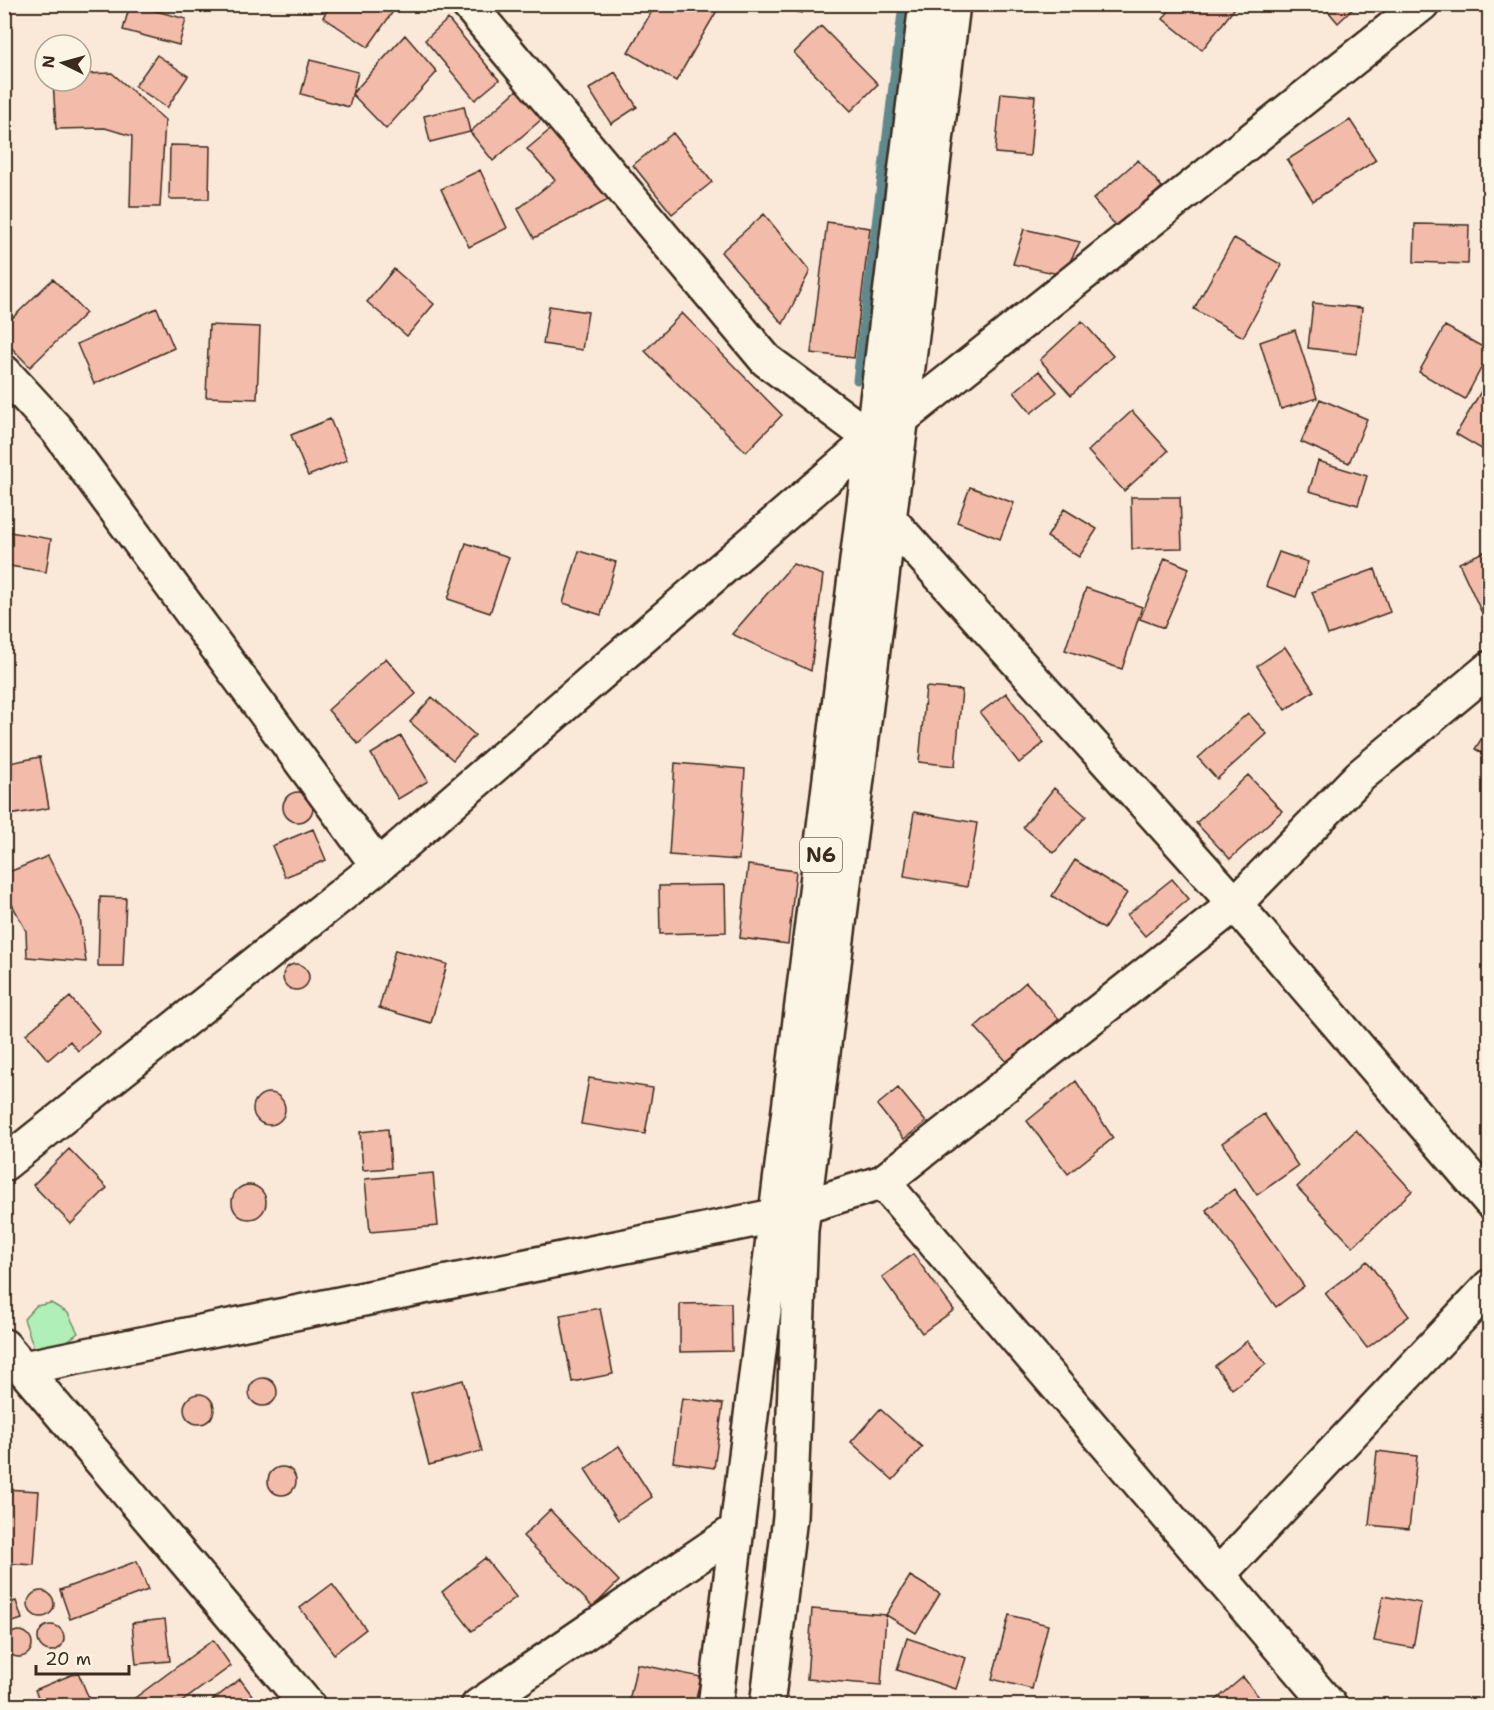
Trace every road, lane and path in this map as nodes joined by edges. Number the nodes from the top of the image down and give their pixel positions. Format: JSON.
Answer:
{"nodes":[{"id":1,"x":468,"y":4,"type":"edge"},
{"id":2,"x":926,"y":4,"type":"edge"},
{"id":3,"x":953,"y":4,"type":"edge"},
{"id":4,"x":1422,"y":4,"type":"edge"},
{"id":5,"x":4,"y":372,"type":"edge"},
{"id":6,"x":901,"y":419,"type":"junction"},
{"id":7,"x":872,"y":439,"type":"junction"},
{"id":8,"x":866,"y":492,"type":"junction"},
{"id":9,"x":890,"y":522,"type":"junction"},
{"id":10,"x":1490,"y":668,"type":"edge"},
{"id":11,"x":378,"y":866,"type":"junction"},
{"id":12,"x":1235,"y":904,"type":"junction"},
{"id":13,"x":4,"y":1164,"type":"edge"},
{"id":14,"x":883,"y":1182,"type":"junction"},
{"id":15,"x":1490,"y":1201,"type":"edge"},
{"id":16,"x":805,"y":1205,"type":"junction"},
{"id":17,"x":774,"y":1216,"type":"junction"},
{"id":18,"x":1490,"y":1286,"type":"edge"},
{"id":19,"x":14,"y":1357,"type":"edge"},
{"id":20,"x":735,"y":1531,"type":"junction"},
{"id":21,"x":1218,"y":1575,"type":"junction"},
{"id":22,"x":308,"y":1706,"type":"edge"},
{"id":23,"x":478,"y":1706,"type":"edge"},
{"id":24,"x":715,"y":1706,"type":"edge"},
{"id":25,"x":766,"y":1706,"type":"edge"},
{"id":26,"x":1330,"y":1706,"type":"edge"}],
"edges":[{"from":1,"to":7,"type":"main road"},
{"from":2,"to":7,"type":"main road","number":"N6"},
{"from":3,"to":6,"type":"main road","number":"N6"},
{"from":4,"to":6,"type":"main road"},
{"from":5,"to":11,"type":"main road"},
{"from":6,"to":7,"type":"main road"},
{"from":6,"to":9,"type":"main road","number":"N6"},
{"from":7,"to":8,"type":"main road","number":"N6"},
{"from":7,"to":11,"type":"main road"},
{"from":8,"to":9,"type":"main road"},
{"from":8,"to":17,"type":"main road","number":"N6"},
{"from":9,"to":12,"type":"main road"},
{"from":9,"to":16,"type":"main road","number":"N6"},
{"from":10,"to":12,"type":"main road"},
{"from":11,"to":13,"type":"main road"},
{"from":12,"to":14,"type":"main road"},
{"from":12,"to":15,"type":"main road"},
{"from":14,"to":16,"type":"main road"},
{"from":14,"to":21,"type":"main road"},
{"from":16,"to":17,"type":"main road"},
{"from":16,"to":25,"type":"main road","number":"N6"},
{"from":17,"to":19,"type":"main road"},
{"from":17,"to":20,"type":"main road","number":"N6"},
{"from":18,"to":21,"type":"main road"},
{"from":19,"to":22,"type":"main road"},
{"from":20,"to":23,"type":"main road"},
{"from":20,"to":24,"type":"main road","number":"N6"},
{"from":21,"to":26,"type":"main road"}]}
